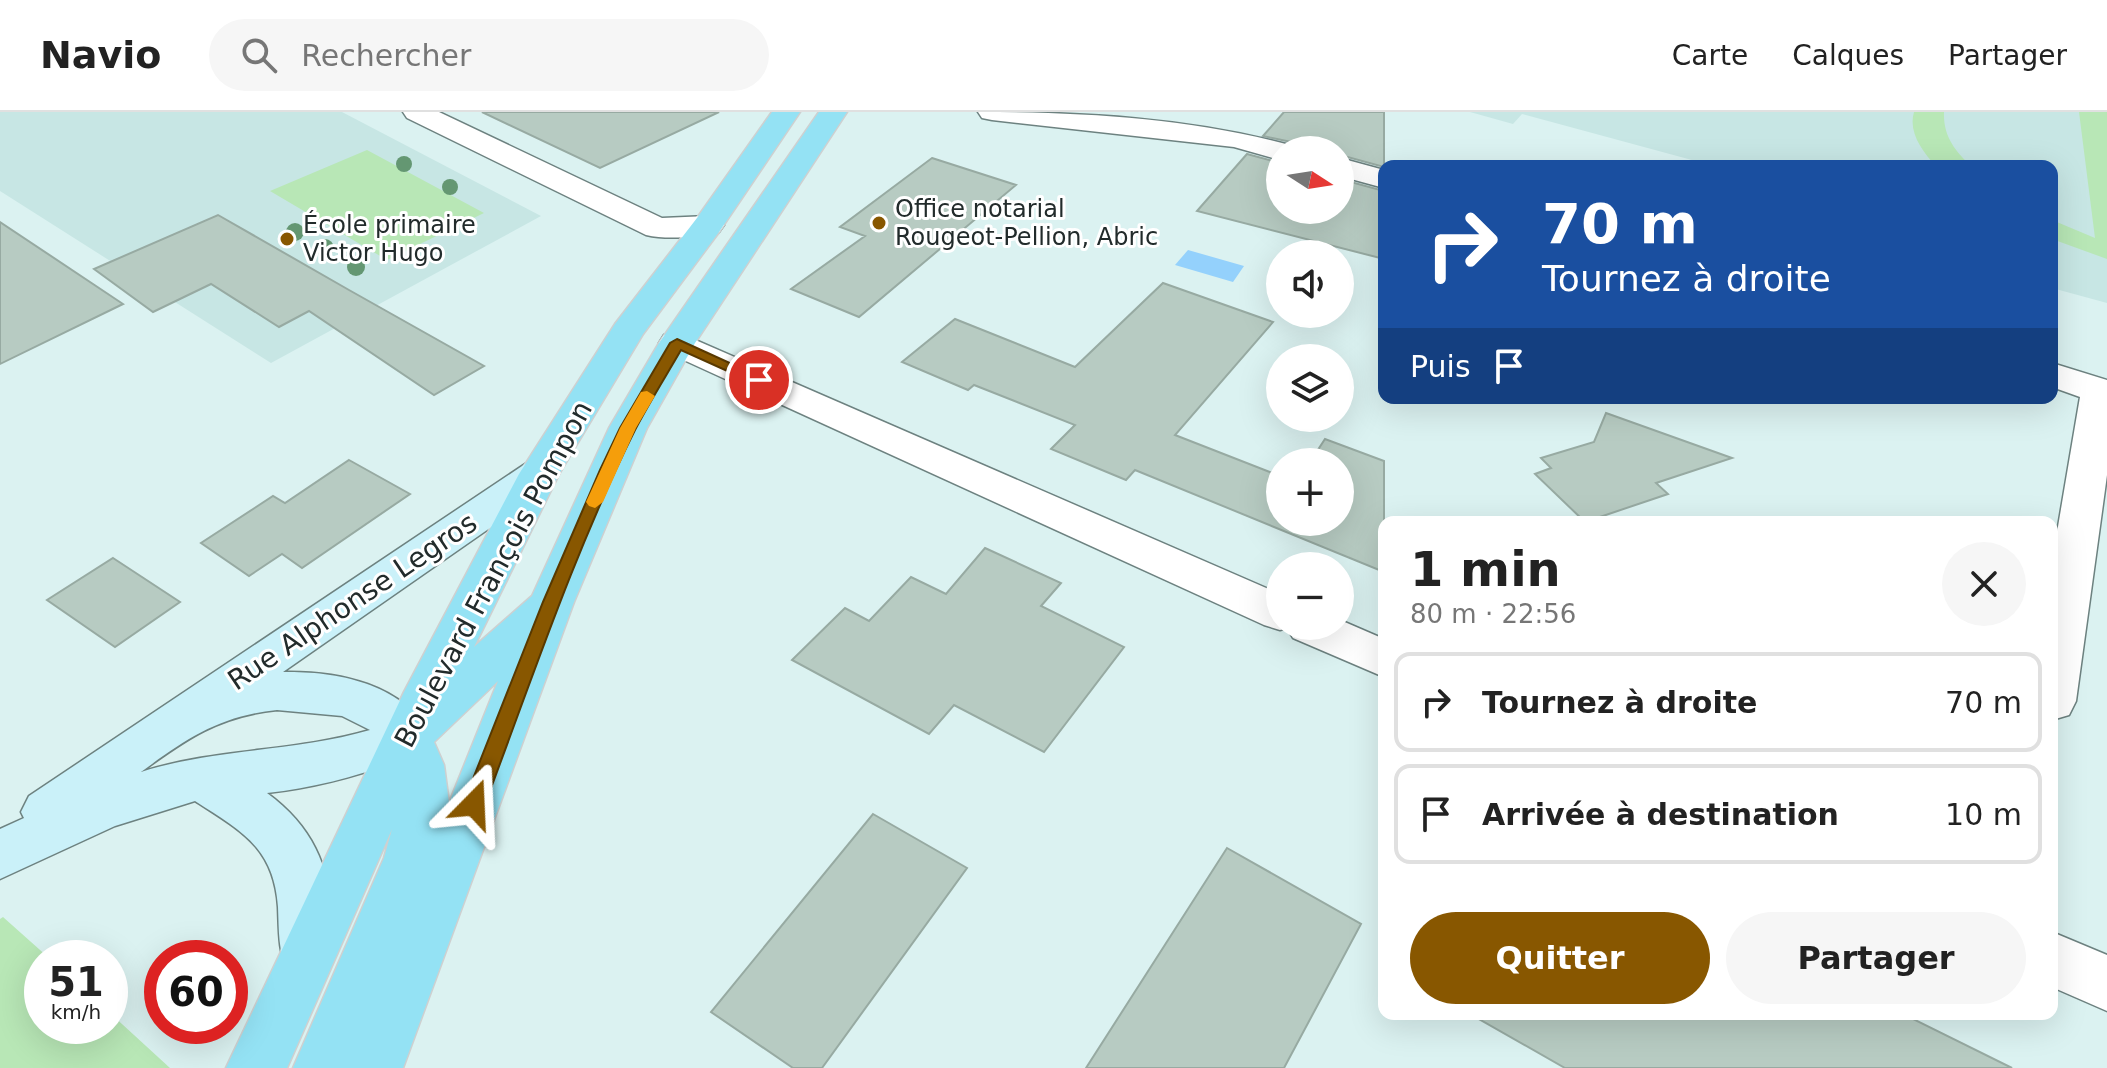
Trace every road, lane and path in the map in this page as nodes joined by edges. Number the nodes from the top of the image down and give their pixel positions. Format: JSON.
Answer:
{"nodes":[{"id":1,"x":417,"y":112,"type":"edge"},
{"id":2,"x":833,"y":112,"type":"edge"},
{"id":3,"x":992,"y":112,"type":"edge"},
{"id":4,"x":783,"y":113,"type":"edge"},
{"id":5,"x":1266,"y":147,"type":"edge"},
{"id":6,"x":1354,"y":171,"type":"edge"},
{"id":7,"x":1378,"y":177,"type":"edge"},
{"id":8,"x":708,"y":225,"type":"junction"},
{"id":9,"x":677,"y":343,"type":"junction"},
{"id":10,"x":2058,"y":376,"type":"edge"},
{"id":11,"x":2104,"y":392,"type":"edge"},
{"id":12,"x":539,"y":474,"type":"junction"},
{"id":13,"x":552,"y":602,"type":"junction"},
{"id":14,"x":1266,"y":607,"type":"edge"},
{"id":15,"x":1341,"y":640,"type":"edge"},
{"id":16,"x":1378,"y":656,"type":"edge"},
{"id":17,"x":2058,"y":665,"type":"edge"},
{"id":18,"x":165,"y":728,"type":"junction"},
{"id":19,"x":407,"y":737,"type":"junction"},
{"id":20,"x":202,"y":779,"type":"junction"},
{"id":21,"x":0,"y":846,"type":"edge"},
{"id":22,"x":0,"y":855,"type":"edge"},
{"id":23,"x":308,"y":954,"type":"junction"},
{"id":24,"x":2058,"y":962,"type":"edge"},
{"id":25,"x":2107,"y":983,"type":"edge"},
{"id":26,"x":256,"y":1068,"type":"edge"},
{"id":27,"x":323,"y":1068,"type":"edge"},
{"id":28,"x":373,"y":1068,"type":"edge"}],
"edges":[{"from":1,"to":8,"type":"street"},
{"from":2,"to":9,"type":"main road","name":"Boulevard François Pompon"},
{"from":3,"to":5,"type":"street"},
{"from":4,"to":8,"type":"main road","name":"Boulevard François Pompon"},
{"from":6,"to":7,"type":"street"},
{"from":8,"to":12,"type":"main road","name":"Boulevard François Pompon"},
{"from":9,"to":13,"type":"main road","name":"Boulevard François Pompon"},
{"from":9,"to":14,"type":"street"},
{"from":10,"to":11,"type":"street"},
{"from":11,"to":17,"type":"street"},
{"from":12,"to":18,"type":"street","name":"Rue Alphonse Legros"},
{"from":12,"to":19,"type":"main road","name":"Boulevard François Pompon"},
{"from":13,"to":19,"type":"main road"},
{"from":13,"to":28,"type":"main road","name":"Boulevard François Pompon"},
{"from":15,"to":16,"type":"street"},
{"from":18,"to":19,"type":"street","name":"Rue Alphonse Legros"},
{"from":18,"to":21,"type":"street","name":"Rue Alphonse Legros"},
{"from":19,"to":20,"type":"street"},
{"from":19,"to":23,"type":"main road","name":"Boulevard François Pompon"},
{"from":19,"to":27,"type":"main road"},
{"from":20,"to":22,"type":"street"},
{"from":20,"to":23,"type":"street"},
{"from":23,"to":26,"type":"main road","name":"Boulevard François Pompon"},
{"from":24,"to":25,"type":"street"}]}
